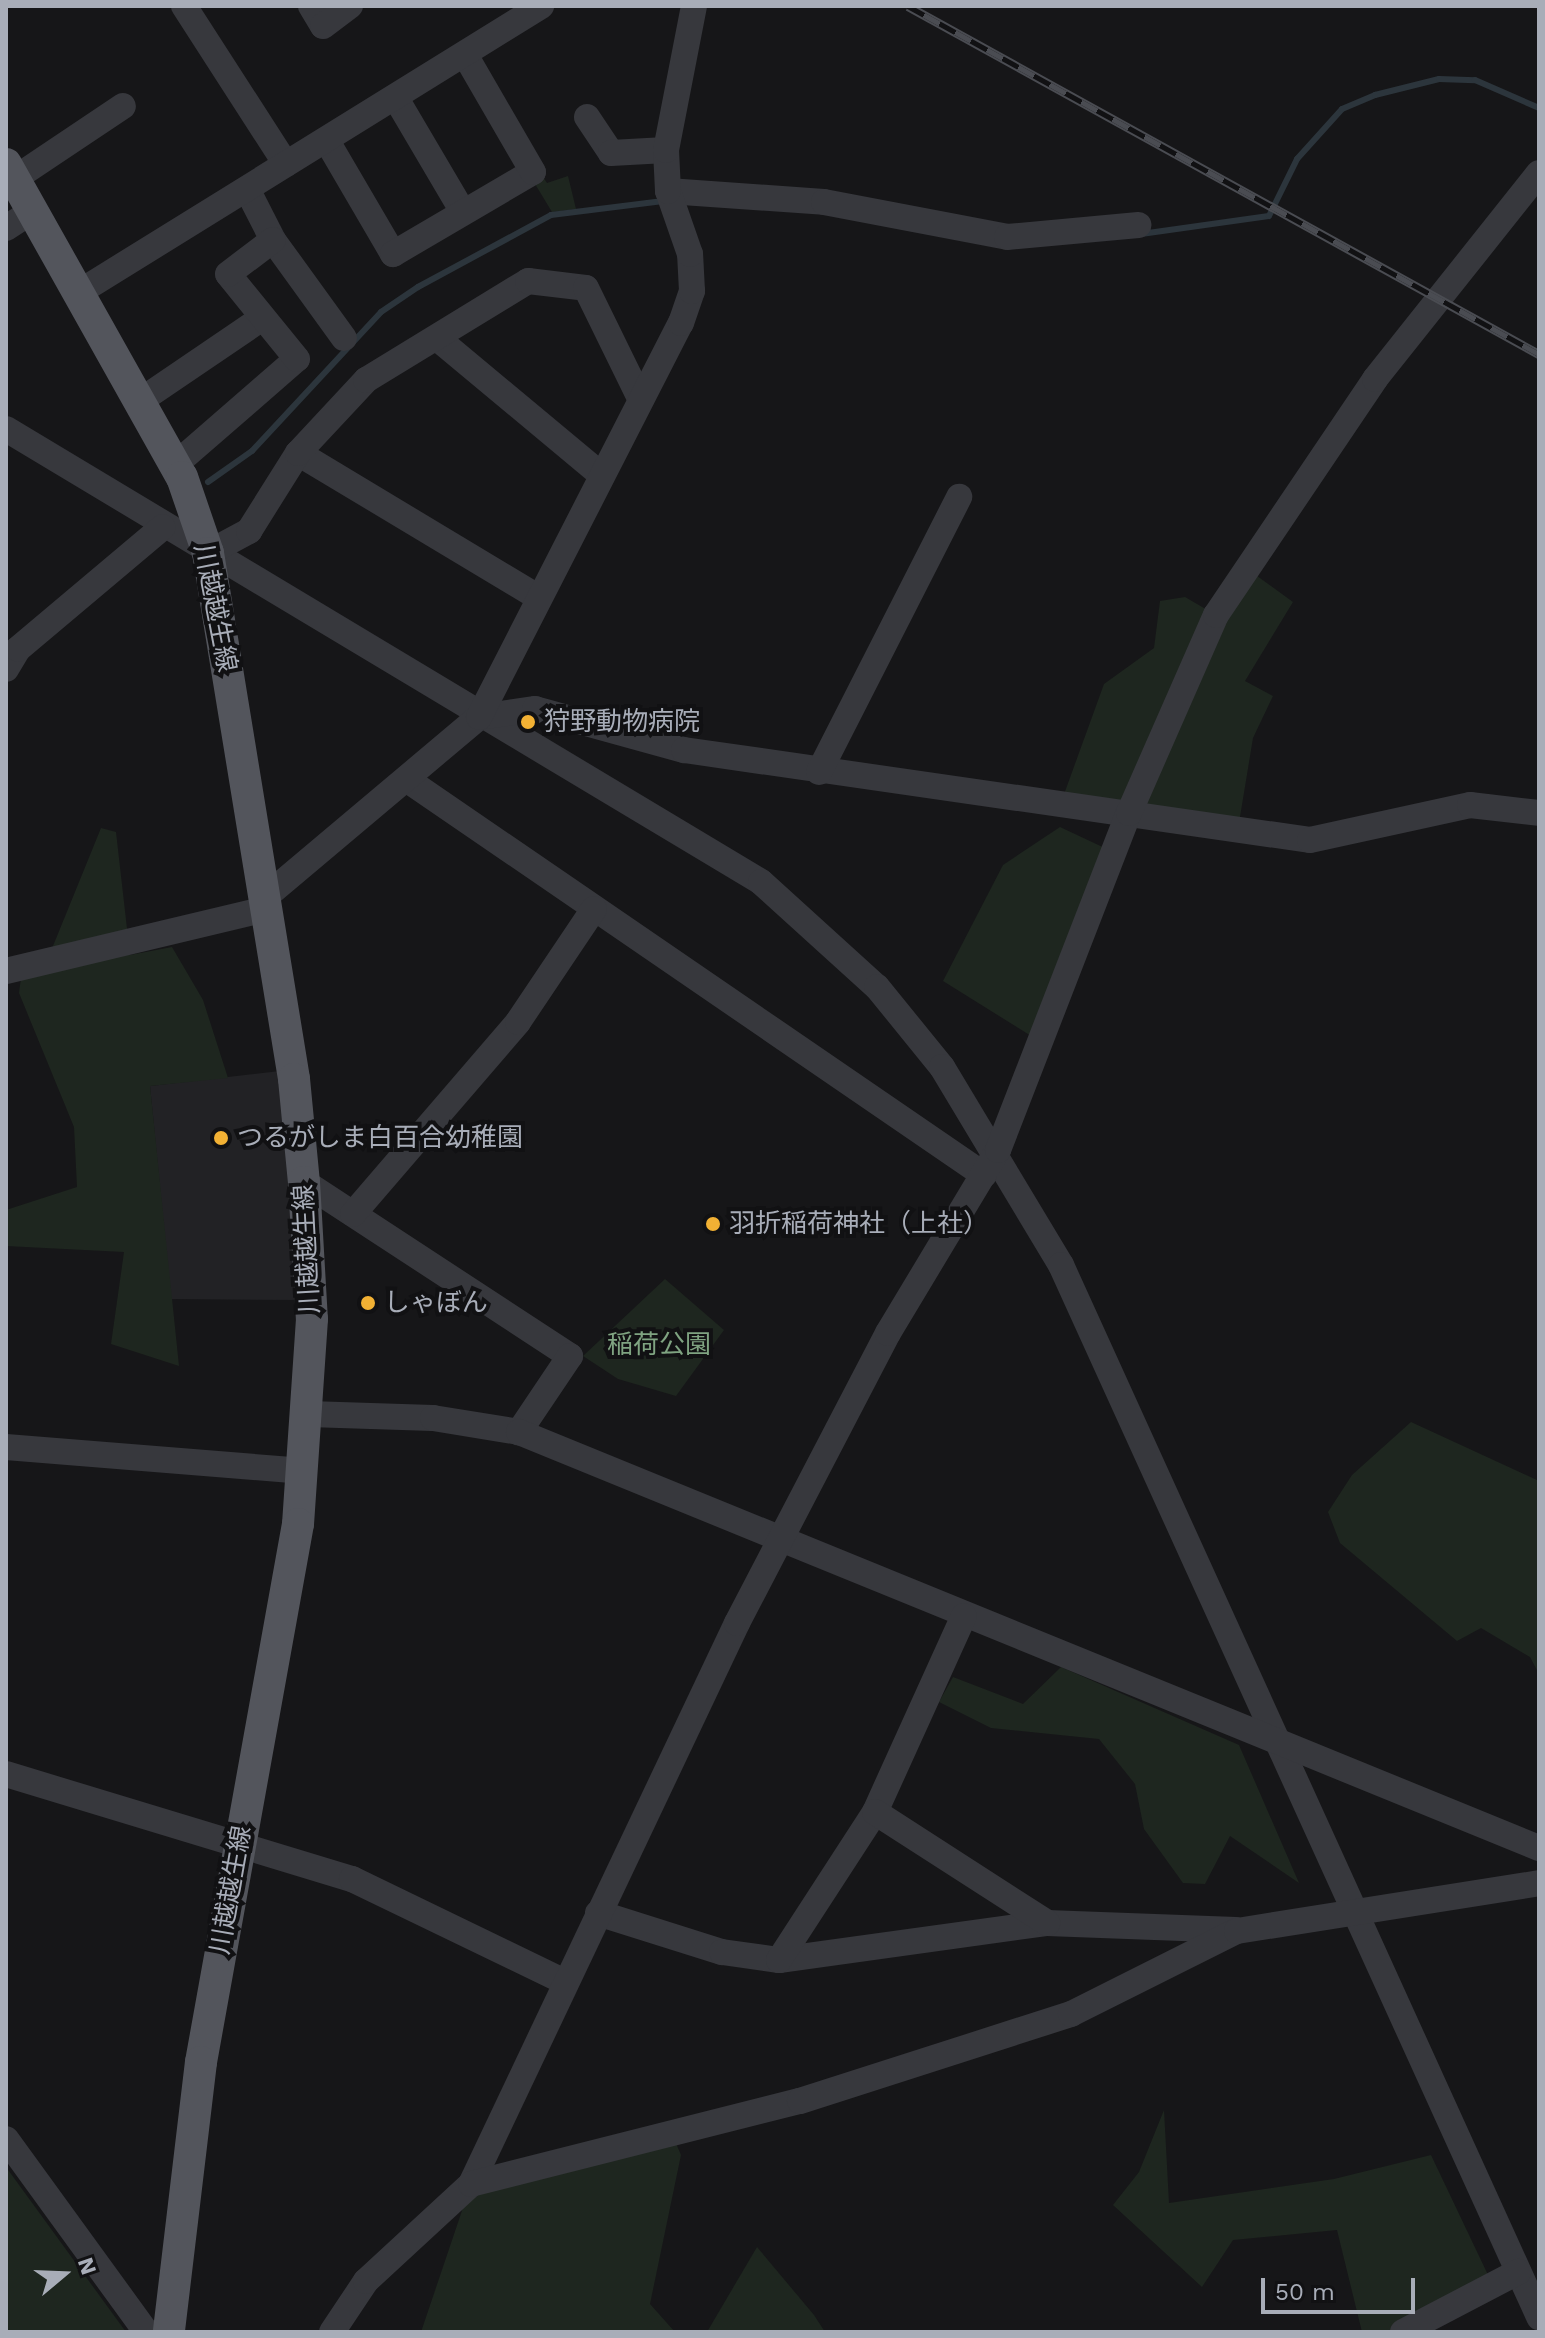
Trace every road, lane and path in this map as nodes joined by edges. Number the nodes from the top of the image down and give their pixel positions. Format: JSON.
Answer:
{"nodes":[{"id":1,"x":184,"y":6,"type":"edge"},
{"id":2,"x":311,"y":6,"type":"edge"},
{"id":3,"x":350,"y":6,"type":"edge"},
{"id":4,"x":541,"y":6,"type":"edge"},
{"id":5,"x":694,"y":6,"type":"edge"},
{"id":6,"x":467,"y":58,"type":"junction"},
{"id":7,"x":397,"y":100,"type":"junction"},
{"id":8,"x":123,"y":106,"type":"dead end"},
{"id":9,"x":587,"y":117,"type":"dead end"},
{"id":10,"x":327,"y":141,"type":"junction"},
{"id":11,"x":666,"y":150,"type":"junction"},
{"id":12,"x":286,"y":164,"type":"junction"},
{"id":13,"x":10,"y":172,"type":"edge"},
{"id":14,"x":1539,"y":173,"type":"edge"},
{"id":15,"x":248,"y":191,"type":"junction"},
{"id":16,"x":668,"y":191,"type":"junction"},
{"id":17,"x":463,"y":212,"type":"junction"},
{"id":18,"x":19,"y":220,"type":"edge"},
{"id":19,"x":1138,"y":225,"type":"dead end"},
{"id":20,"x":273,"y":240,"type":"junction"},
{"id":21,"x":78,"y":293,"type":"junction"},
{"id":22,"x":262,"y":318,"type":"junction"},
{"id":23,"x":344,"y":338,"type":"dead end"},
{"id":24,"x":437,"y":338,"type":"junction"},
{"id":25,"x":638,"y":394,"type":"junction"},
{"id":26,"x":140,"y":401,"type":"junction"},
{"id":27,"x":6,"y":429,"type":"edge"},
{"id":28,"x":298,"y":453,"type":"junction"},
{"id":29,"x":176,"y":464,"type":"junction"},
{"id":30,"x":600,"y":474,"type":"junction"},
{"id":31,"x":959,"y":497,"type":"dead end"},
{"id":32,"x":163,"y":527,"type":"junction"},
{"id":33,"x":208,"y":553,"type":"junction"},
{"id":34,"x":536,"y":596,"type":"junction"},
{"id":35,"x":6,"y":669,"type":"edge"},
{"id":36,"x":479,"y":717,"type":"junction"},
{"id":37,"x":819,"y":772,"type":"junction"},
{"id":38,"x":409,"y":781,"type":"junction"},
{"id":39,"x":1129,"y":813,"type":"junction"},
{"id":40,"x":1539,"y":813,"type":"edge"},
{"id":41,"x":265,"y":904,"type":"junction"},
{"id":42,"x":594,"y":909,"type":"junction"},
{"id":43,"x":6,"y":971,"type":"edge"},
{"id":44,"x":998,"y":1150,"type":"junction"},
{"id":45,"x":984,"y":1175,"type":"junction"},
{"id":46,"x":304,"y":1182,"type":"junction"},
{"id":47,"x":353,"y":1214,"type":"junction"},
{"id":48,"x":309,"y":1414,"type":"junction"},
{"id":49,"x":519,"y":1432,"type":"junction"},
{"id":50,"x":6,"y":1447,"type":"edge"},
{"id":51,"x":304,"y":1471,"type":"junction"},
{"id":52,"x":782,"y":1539,"type":"junction"},
{"id":53,"x":964,"y":1616,"type":"junction"},
{"id":54,"x":1280,"y":1746,"type":"junction"},
{"id":55,"x":6,"y":1774,"type":"edge"},
{"id":56,"x":875,"y":1812,"type":"junction"},
{"id":57,"x":239,"y":1843,"type":"junction"},
{"id":58,"x":1539,"y":1848,"type":"edge"},
{"id":59,"x":1539,"y":1883,"type":"edge"},
{"id":60,"x":598,"y":1913,"type":"junction"},
{"id":61,"x":1356,"y":1915,"type":"junction"},
{"id":62,"x":1047,"y":1923,"type":"junction"},
{"id":63,"x":1237,"y":1931,"type":"junction"},
{"id":64,"x":779,"y":1960,"type":"junction"},
{"id":65,"x":563,"y":1981,"type":"junction"},
{"id":66,"x":6,"y":2139,"type":"edge"},
{"id":67,"x":471,"y":2184,"type":"junction"},
{"id":68,"x":1518,"y":2272,"type":"junction"},
{"id":69,"x":1539,"y":2317,"type":"edge"},
{"id":70,"x":146,"y":2332,"type":"edge"},
{"id":71,"x":169,"y":2332,"type":"edge"},
{"id":72,"x":332,"y":2332,"type":"edge"},
{"id":73,"x":1403,"y":2332,"type":"edge"}],
"edges":[{"from":1,"to":12,"type":"street"},
{"from":2,"to":3,"type":"street"},
{"from":4,"to":6,"type":"street"},
{"from":5,"to":11,"type":"street"},
{"from":6,"to":7,"type":"street"},
{"from":6,"to":17,"type":"street"},
{"from":7,"to":10,"type":"street"},
{"from":7,"to":17,"type":"street"},
{"from":8,"to":13,"type":"street"},
{"from":9,"to":11,"type":"street"},
{"from":10,"to":12,"type":"street"},
{"from":10,"to":17,"type":"street"},
{"from":11,"to":16,"type":"street"},
{"from":12,"to":15,"type":"street"},
{"from":13,"to":18,"type":"main road","name":"川越越生線"},
{"from":14,"to":39,"type":"street"},
{"from":15,"to":20,"type":"street"},
{"from":15,"to":21,"type":"street"},
{"from":16,"to":19,"type":"street"},
{"from":16,"to":25,"type":"street"},
{"from":18,"to":21,"type":"main road","name":"川越越生線"},
{"from":20,"to":22,"type":"street"},
{"from":20,"to":23,"type":"street"},
{"from":21,"to":26,"type":"main road","name":"川越越生線"},
{"from":22,"to":26,"type":"street"},
{"from":22,"to":29,"type":"street"},
{"from":24,"to":25,"type":"street"},
{"from":24,"to":28,"type":"street"},
{"from":24,"to":30,"type":"street"},
{"from":25,"to":30,"type":"street"},
{"from":26,"to":29,"type":"main road","name":"川越越生線"},
{"from":27,"to":32,"type":"street"},
{"from":28,"to":33,"type":"street"},
{"from":28,"to":34,"type":"street"},
{"from":29,"to":33,"type":"main road","name":"川越越生線"},
{"from":30,"to":34,"type":"street"},
{"from":31,"to":37,"type":"street"},
{"from":32,"to":33,"type":"street"},
{"from":32,"to":35,"type":"street"},
{"from":33,"to":36,"type":"street"},
{"from":33,"to":41,"type":"main road","name":"川越越生線"},
{"from":34,"to":36,"type":"street"},
{"from":36,"to":37,"type":"street"},
{"from":36,"to":38,"type":"street"},
{"from":36,"to":44,"type":"street"},
{"from":37,"to":39,"type":"street"},
{"from":38,"to":41,"type":"street"},
{"from":38,"to":42,"type":"street"},
{"from":39,"to":40,"type":"street"},
{"from":39,"to":44,"type":"street"},
{"from":41,"to":43,"type":"street"},
{"from":41,"to":46,"type":"main road","name":"川越越生線"},
{"from":42,"to":45,"type":"street"},
{"from":42,"to":47,"type":"street"},
{"from":44,"to":45,"type":"street"},
{"from":44,"to":54,"type":"street"},
{"from":45,"to":52,"type":"street"},
{"from":46,"to":47,"type":"street"},
{"from":46,"to":48,"type":"main road","name":"川越越生線"},
{"from":47,"to":49,"type":"street"},
{"from":48,"to":49,"type":"street"},
{"from":48,"to":51,"type":"main road","name":"川越越生線"},
{"from":49,"to":52,"type":"street"},
{"from":50,"to":51,"type":"street"},
{"from":51,"to":57,"type":"main road","name":"川越越生線"},
{"from":52,"to":53,"type":"street"},
{"from":52,"to":60,"type":"street"},
{"from":53,"to":54,"type":"street"},
{"from":53,"to":56,"type":"street"},
{"from":54,"to":58,"type":"street"},
{"from":54,"to":61,"type":"street"},
{"from":55,"to":57,"type":"street"},
{"from":56,"to":62,"type":"street"},
{"from":56,"to":64,"type":"street"},
{"from":57,"to":65,"type":"street"},
{"from":57,"to":71,"type":"main road","name":"川越越生線"},
{"from":59,"to":61,"type":"street"},
{"from":60,"to":64,"type":"street"},
{"from":60,"to":65,"type":"street"},
{"from":61,"to":63,"type":"street"},
{"from":61,"to":68,"type":"street"},
{"from":62,"to":63,"type":"street"},
{"from":62,"to":64,"type":"street"},
{"from":63,"to":67,"type":"street"},
{"from":65,"to":67,"type":"street"},
{"from":66,"to":70,"type":"street"},
{"from":67,"to":72,"type":"street"},
{"from":68,"to":69,"type":"street"},
{"from":68,"to":73,"type":"street"}]}
